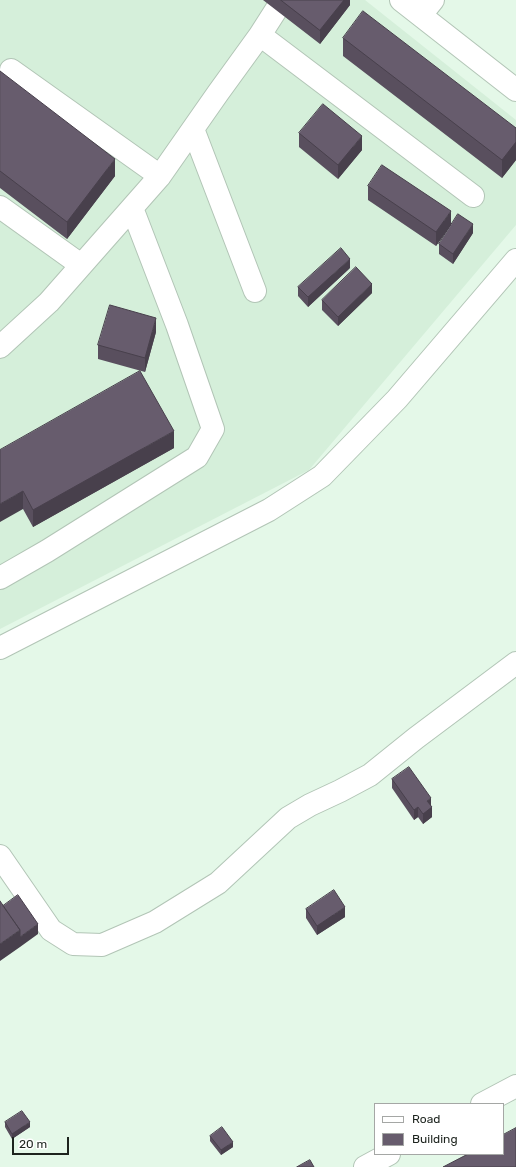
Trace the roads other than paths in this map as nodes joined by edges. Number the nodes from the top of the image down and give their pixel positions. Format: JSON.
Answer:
{"nodes":[{"id":1,"x":401,"y":0,"type":"edge"},
{"id":2,"x":427,"y":8,"type":"edge"},
{"id":3,"x":276,"y":10,"type":"dead end"},
{"id":4,"x":260,"y":35,"type":"junction"},
{"id":5,"x":11,"y":70,"type":"dead end"},
{"id":6,"x":516,"y":90,"type":"edge"},
{"id":7,"x":193,"y":129,"type":"junction"},
{"id":8,"x":160,"y":176,"type":"junction"},
{"id":9,"x":473,"y":196,"type":"dead end"},
{"id":10,"x":0,"y":207,"type":"edge"},
{"id":11,"x":132,"y":208,"type":"junction"},
{"id":12,"x":516,"y":260,"type":"edge"},
{"id":13,"x":81,"y":265,"type":"junction"},
{"id":14,"x":255,"y":291,"type":"dead end"},
{"id":15,"x":0,"y":347,"type":"edge"},
{"id":16,"x":0,"y":578,"type":"edge"},
{"id":17,"x":0,"y":648,"type":"edge"},
{"id":18,"x":516,"y":663,"type":"edge"},
{"id":19,"x":0,"y":856,"type":"edge"},
{"id":20,"x":516,"y":1086,"type":"edge"},
{"id":21,"x":484,"y":1103,"type":"edge"},
{"id":22,"x":387,"y":1155,"type":"edge"},
{"id":23,"x":365,"y":1167,"type":"edge"}],
"edges":[{"from":1,"to":2,"type":"street"},
{"from":2,"to":6,"type":"street"},
{"from":3,"to":4,"type":"street"},
{"from":4,"to":7,"type":"street"},
{"from":4,"to":9,"type":"street"},
{"from":5,"to":8,"type":"street"},
{"from":7,"to":8,"type":"street"},
{"from":7,"to":14,"type":"street"},
{"from":8,"to":11,"type":"street"},
{"from":10,"to":13,"type":"street"},
{"from":11,"to":13,"type":"street"},
{"from":11,"to":16,"type":"street"},
{"from":12,"to":17,"type":"street"},
{"from":13,"to":15,"type":"street"},
{"from":18,"to":19,"type":"street"},
{"from":20,"to":21,"type":"street"},
{"from":22,"to":23,"type":"street"}]}
